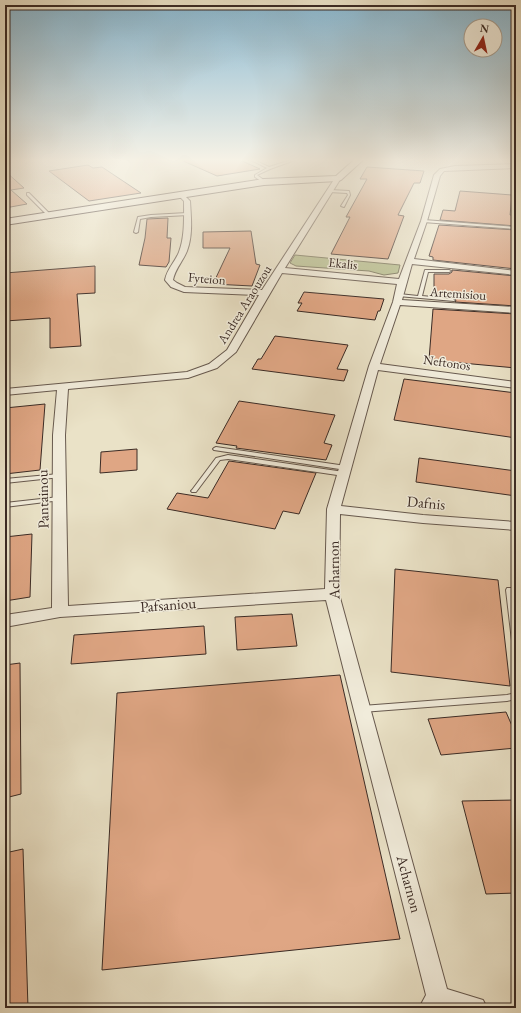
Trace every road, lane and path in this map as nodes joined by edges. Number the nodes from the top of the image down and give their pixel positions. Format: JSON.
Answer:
{"nodes":[{"id":1,"x":41,"y":207,"type":"edge"},
{"id":2,"x":101,"y":207,"type":"edge"},
{"id":3,"x":105,"y":207,"type":"edge"},
{"id":4,"x":188,"y":207,"type":"edge"},
{"id":5,"x":320,"y":207,"type":"edge"},
{"id":6,"x":428,"y":207,"type":"edge"},
{"id":7,"x":187,"y":214,"type":"junction"},
{"id":8,"x":49,"y":215,"type":"junction"},
{"id":9,"x":424,"y":221,"type":"junction"},
{"id":10,"x":5,"y":223,"type":"edge"},
{"id":11,"x":516,"y":228,"type":"edge"},
{"id":12,"x":136,"y":232,"type":"dead end"},
{"id":13,"x":410,"y":261,"type":"junction"},
{"id":14,"x":282,"y":268,"type":"junction"},
{"id":15,"x":449,"y":271,"type":"dead end"},
{"id":16,"x":516,"y":273,"type":"edge"},
{"id":17,"x":403,"y":280,"type":"junction"},
{"id":18,"x":265,"y":293,"type":"junction"},
{"id":19,"x":420,"y":297,"type":"junction"},
{"id":20,"x":398,"y":298,"type":"junction"},
{"id":21,"x":453,"y":300,"type":"dead end"},
{"id":22,"x":516,"y":310,"type":"edge"},
{"id":23,"x":374,"y":366,"type":"junction"},
{"id":24,"x":516,"y":385,"type":"edge"},
{"id":25,"x":63,"y":386,"type":"junction"},
{"id":26,"x":5,"y":392,"type":"edge"},
{"id":27,"x":216,"y":449,"type":"dead end"},
{"id":28,"x":345,"y":471,"type":"junction"},
{"id":29,"x":59,"y":476,"type":"junction"},
{"id":30,"x":5,"y":481,"type":"edge"},
{"id":31,"x":194,"y":491,"type":"dead end"},
{"id":32,"x":59,"y":499,"type":"junction"},
{"id":33,"x":5,"y":505,"type":"edge"},
{"id":34,"x":334,"y":509,"type":"junction"},
{"id":35,"x":516,"y":526,"type":"edge"},
{"id":36,"x":509,"y":590,"type":"dead end"},
{"id":37,"x":332,"y":594,"type":"junction"},
{"id":38,"x":60,"y":612,"type":"junction"},
{"id":39,"x":5,"y":620,"type":"edge"},
{"id":40,"x":516,"y":641,"type":"edge"},
{"id":41,"x":516,"y":696,"type":"edge"},
{"id":42,"x":362,"y":709,"type":"junction"},
{"id":43,"x":434,"y":1003,"type":"edge"},
{"id":44,"x":476,"y":1008,"type":"edge"}],
"edges":[{"from":1,"to":8,"type":"lane"},
{"from":2,"to":8,"type":"main road"},
{"from":3,"to":10,"type":"main road"},
{"from":4,"to":7,"type":"street","name":"Fyteion"},
{"from":5,"to":14,"type":"street","name":"Andrea Araouzou"},
{"from":6,"to":9,"type":"street","name":"Acharnon"},
{"from":7,"to":12,"type":"lane"},
{"from":7,"to":18,"type":"street","name":"Fyteion"},
{"from":8,"to":10,"type":"main road"},
{"from":9,"to":11,"type":"lane"},
{"from":9,"to":13,"type":"street","name":"Acharnon"},
{"from":13,"to":16,"type":"street"},
{"from":13,"to":17,"type":"street","name":"Acharnon"},
{"from":14,"to":17,"type":"street","name":"Ekalis"},
{"from":14,"to":18,"type":"street","name":"Andrea Araouzou"},
{"from":15,"to":19,"type":"lane"},
{"from":17,"to":20,"type":"street","name":"Acharnon"},
{"from":18,"to":25,"type":"street","name":"Andrea Araouzou"},
{"from":19,"to":20,"type":"lane"},
{"from":19,"to":21,"type":"lane"},
{"from":20,"to":22,"type":"street","name":"Artemisiou"},
{"from":20,"to":23,"type":"street","name":"Acharnon"},
{"from":23,"to":24,"type":"street","name":"Neftonos"},
{"from":23,"to":28,"type":"street","name":"Acharnon"},
{"from":25,"to":26,"type":"street","name":"Andrea Araouzou"},
{"from":25,"to":29,"type":"street","name":"Pantainou"},
{"from":27,"to":28,"type":"lane"},
{"from":28,"to":31,"type":"lane"},
{"from":28,"to":34,"type":"street","name":"Acharnon"},
{"from":29,"to":30,"type":"lane"},
{"from":29,"to":32,"type":"street","name":"Pantainou"},
{"from":32,"to":33,"type":"lane"},
{"from":32,"to":38,"type":"street","name":"Pantainou"},
{"from":34,"to":35,"type":"street","name":"Dafnis"},
{"from":34,"to":37,"type":"street","name":"Acharnon"},
{"from":36,"to":40,"type":"lane"},
{"from":37,"to":38,"type":"street","name":"Pafsaniou"},
{"from":37,"to":42,"type":"street","name":"Acharnon"},
{"from":38,"to":39,"type":"street","name":"Pafsaniou"},
{"from":41,"to":42,"type":"lane"},
{"from":42,"to":43,"type":"street","name":"Acharnon"},
{"from":43,"to":44,"type":"street"}]}
